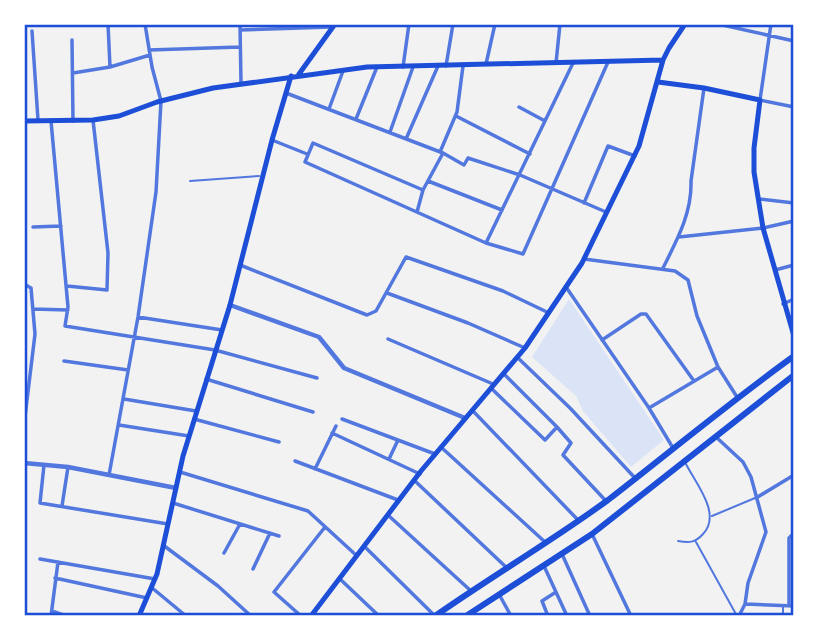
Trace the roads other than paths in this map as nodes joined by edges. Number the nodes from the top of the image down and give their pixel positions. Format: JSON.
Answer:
{"nodes":[{"id":1,"x":108,"y":24,"type":"edge"},
{"id":2,"x":145,"y":24,"type":"edge"},
{"id":3,"x":409,"y":24,"type":"edge"},
{"id":4,"x":453,"y":24,"type":"edge"},
{"id":5,"x":495,"y":24,"type":"edge"},
{"id":6,"x":560,"y":24,"type":"edge"},
{"id":7,"x":685,"y":24,"type":"edge"},
{"id":8,"x":718,"y":24,"type":"edge"},
{"id":9,"x":771,"y":24,"type":"edge"},
{"id":10,"x":334,"y":26,"type":"edge"},
{"id":11,"x":240,"y":27,"type":"edge"},
{"id":12,"x":32,"y":31,"type":"dead end"},
{"id":13,"x":769,"y":34,"type":"junction"},
{"id":14,"x":72,"y":40,"type":"dead end"},
{"id":15,"x":793,"y":41,"type":"edge"},
{"id":16,"x":240,"y":47,"type":"junction"},
{"id":17,"x":150,"y":52,"type":"junction"},
{"id":18,"x":663,"y":60,"type":"junction"},
{"id":19,"x":608,"y":62,"type":"junction"},
{"id":20,"x":556,"y":63,"type":"junction"},
{"id":21,"x":573,"y":63,"type":"junction"},
{"id":22,"x":486,"y":65,"type":"junction"},
{"id":23,"x":438,"y":66,"type":"junction"},
{"id":24,"x":446,"y":66,"type":"junction"},
{"id":25,"x":463,"y":66,"type":"junction"},
{"id":26,"x":110,"y":67,"type":"junction"},
{"id":27,"x":377,"y":67,"type":"junction"},
{"id":28,"x":403,"y":67,"type":"junction"},
{"id":29,"x":413,"y":67,"type":"junction"},
{"id":30,"x":344,"y":69,"type":"junction"},
{"id":31,"x":73,"y":74,"type":"junction"},
{"id":32,"x":299,"y":75,"type":"junction"},
{"id":33,"x":291,"y":76,"type":"junction"},
{"id":34,"x":658,"y":82,"type":"junction"},
{"id":35,"x":241,"y":83,"type":"junction"},
{"id":36,"x":704,"y":88,"type":"junction"},
{"id":37,"x":286,"y":93,"type":"junction"},
{"id":38,"x":760,"y":100,"type":"junction"},
{"id":39,"x":161,"y":101,"type":"junction"},
{"id":40,"x":519,"y":107,"type":"dead end"},
{"id":41,"x":793,"y":107,"type":"edge"},
{"id":42,"x":329,"y":109,"type":"junction"},
{"id":43,"x":456,"y":116,"type":"junction"},
{"id":44,"x":356,"y":119,"type":"junction"},
{"id":45,"x":93,"y":120,"type":"junction"},
{"id":46,"x":24,"y":121,"type":"edge"},
{"id":47,"x":38,"y":121,"type":"junction"},
{"id":48,"x":51,"y":121,"type":"junction"},
{"id":49,"x":73,"y":121,"type":"junction"},
{"id":50,"x":545,"y":121,"type":"junction"},
{"id":51,"x":390,"y":132,"type":"junction"},
{"id":52,"x":406,"y":139,"type":"junction"},
{"id":53,"x":272,"y":140,"type":"junction"},
{"id":54,"x":442,"y":153,"type":"junction"},
{"id":55,"x":307,"y":154,"type":"junction"},
{"id":56,"x":530,"y":154,"type":"junction"},
{"id":57,"x":635,"y":156,"type":"junction"},
{"id":58,"x":520,"y":175,"type":"junction"},
{"id":59,"x":262,"y":176,"type":"junction"},
{"id":60,"x":190,"y":181,"type":"dead end"},
{"id":61,"x":428,"y":181,"type":"junction"},
{"id":62,"x":424,"y":190,"type":"junction"},
{"id":63,"x":551,"y":190,"type":"junction"},
{"id":64,"x":759,"y":199,"type":"junction"},
{"id":65,"x":584,"y":203,"type":"junction"},
{"id":66,"x":793,"y":203,"type":"edge"},
{"id":67,"x":502,"y":210,"type":"junction"},
{"id":68,"x":416,"y":212,"type":"junction"},
{"id":69,"x":608,"y":213,"type":"junction"},
{"id":70,"x":793,"y":221,"type":"edge"},
{"id":71,"x":61,"y":226,"type":"junction"},
{"id":72,"x":33,"y":227,"type":"dead end"},
{"id":73,"x":763,"y":228,"type":"junction"},
{"id":74,"x":678,"y":237,"type":"junction"},
{"id":75,"x":486,"y":243,"type":"junction"},
{"id":76,"x":584,"y":259,"type":"junction"},
{"id":77,"x":239,"y":264,"type":"junction"},
{"id":78,"x":793,"y":265,"type":"edge"},
{"id":79,"x":663,"y":268,"type":"junction"},
{"id":80,"x":774,"y":270,"type":"junction"},
{"id":81,"x":24,"y":284,"type":"edge"},
{"id":82,"x":66,"y":286,"type":"junction"},
{"id":83,"x":566,"y":287,"type":"junction"},
{"id":84,"x":387,"y":293,"type":"junction"},
{"id":85,"x":793,"y":299,"type":"edge"},
{"id":86,"x":230,"y":304,"type":"junction"},
{"id":87,"x":783,"y":304,"type":"junction"},
{"id":88,"x":33,"y":309,"type":"junction"},
{"id":89,"x":68,"y":310,"type":"junction"},
{"id":90,"x":549,"y":313,"type":"junction"},
{"id":91,"x":138,"y":317,"type":"junction"},
{"id":92,"x":222,"y":330,"type":"junction"},
{"id":93,"x":793,"y":336,"type":"edge"},
{"id":94,"x":134,"y":337,"type":"junction"},
{"id":95,"x":388,"y":340,"type":"dead end"},
{"id":96,"x":602,"y":340,"type":"junction"},
{"id":97,"x":525,"y":348,"type":"junction"},
{"id":98,"x":215,"y":350,"type":"junction"},
{"id":99,"x":793,"y":356,"type":"edge"},
{"id":100,"x":517,"y":357,"type":"junction"},
{"id":101,"x":64,"y":361,"type":"dead end"},
{"id":102,"x":718,"y":367,"type":"junction"},
{"id":103,"x":129,"y":370,"type":"junction"},
{"id":104,"x":504,"y":374,"type":"junction"},
{"id":105,"x":793,"y":375,"type":"edge"},
{"id":106,"x":317,"y":378,"type":"dead end"},
{"id":107,"x":206,"y":379,"type":"junction"},
{"id":108,"x":694,"y":381,"type":"junction"},
{"id":109,"x":493,"y":387,"type":"junction"},
{"id":110,"x":737,"y":397,"type":"junction"},
{"id":111,"x":124,"y":398,"type":"junction"},
{"id":112,"x":649,"y":408,"type":"junction"},
{"id":113,"x":196,"y":411,"type":"junction"},
{"id":114,"x":473,"y":411,"type":"junction"},
{"id":115,"x":313,"y":412,"type":"dead end"},
{"id":116,"x":466,"y":418,"type":"junction"},
{"id":117,"x":194,"y":419,"type":"junction"},
{"id":118,"x":342,"y":419,"type":"dead end"},
{"id":119,"x":24,"y":425,"type":"edge"},
{"id":120,"x":119,"y":425,"type":"junction"},
{"id":121,"x":336,"y":426,"type":"dead end"},
{"id":122,"x":557,"y":427,"type":"junction"},
{"id":123,"x":332,"y":433,"type":"junction"},
{"id":124,"x":714,"y":435,"type":"junction"},
{"id":125,"x":189,"y":436,"type":"junction"},
{"id":126,"x":398,"y":440,"type":"junction"},
{"id":127,"x":279,"y":442,"type":"dead end"},
{"id":128,"x":441,"y":447,"type":"junction"},
{"id":129,"x":673,"y":448,"type":"junction"},
{"id":130,"x":435,"y":454,"type":"junction"},
{"id":131,"x":389,"y":460,"type":"junction"},
{"id":132,"x":684,"y":460,"type":"junction"},
{"id":133,"x":295,"y":461,"type":"dead end"},
{"id":134,"x":24,"y":463,"type":"edge"},
{"id":135,"x":44,"y":465,"type":"junction"},
{"id":136,"x":68,"y":467,"type":"junction"},
{"id":137,"x":315,"y":469,"type":"junction"},
{"id":138,"x":180,"y":472,"type":"junction"},
{"id":139,"x":419,"y":474,"type":"junction"},
{"id":140,"x":109,"y":475,"type":"junction"},
{"id":141,"x":793,"y":475,"type":"edge"},
{"id":142,"x":635,"y":478,"type":"junction"},
{"id":143,"x":415,"y":481,"type":"junction"},
{"id":144,"x":176,"y":488,"type":"junction"},
{"id":145,"x":756,"y":498,"type":"junction"},
{"id":146,"x":400,"y":501,"type":"junction"},
{"id":147,"x":606,"y":501,"type":"junction"},
{"id":148,"x":173,"y":503,"type":"junction"},
{"id":149,"x":62,"y":506,"type":"junction"},
{"id":150,"x":389,"y":516,"type":"junction"},
{"id":151,"x":711,"y":516,"type":"junction"},
{"id":152,"x":578,"y":520,"type":"junction"},
{"id":153,"x":168,"y":524,"type":"junction"},
{"id":154,"x":240,"y":524,"type":"junction"},
{"id":155,"x":325,"y":527,"type":"junction"},
{"id":156,"x":270,"y":533,"type":"junction"},
{"id":157,"x":793,"y":533,"type":"edge"},
{"id":158,"x":592,"y":534,"type":"junction"},
{"id":159,"x":279,"y":536,"type":"dead end"},
{"id":160,"x":678,"y":541,"type":"dead end"},
{"id":161,"x":696,"y":541,"type":"junction"},
{"id":162,"x":546,"y":544,"type":"junction"},
{"id":163,"x":163,"y":545,"type":"junction"},
{"id":164,"x":365,"y":547,"type":"junction"},
{"id":165,"x":224,"y":552,"type":"dead end"},
{"id":166,"x":561,"y":552,"type":"junction"},
{"id":167,"x":356,"y":556,"type":"junction"},
{"id":168,"x":40,"y":559,"type":"dead end"},
{"id":169,"x":58,"y":562,"type":"junction"},
{"id":170,"x":543,"y":564,"type":"junction"},
{"id":171,"x":508,"y":568,"type":"junction"},
{"id":172,"x":253,"y":569,"type":"dead end"},
{"id":173,"x":55,"y":578,"type":"junction"},
{"id":174,"x":339,"y":578,"type":"junction"},
{"id":175,"x":155,"y":579,"type":"junction"},
{"id":176,"x":151,"y":587,"type":"junction"},
{"id":177,"x":471,"y":591,"type":"junction"},
{"id":178,"x":556,"y":592,"type":"junction"},
{"id":179,"x":499,"y":594,"type":"junction"},
{"id":180,"x":147,"y":598,"type":"junction"},
{"id":181,"x":745,"y":604,"type":"junction"},
{"id":182,"x":788,"y":606,"type":"edge"},
{"id":183,"x":51,"y":613,"type":"edge"},
{"id":184,"x":314,"y":614,"type":"edge"},
{"id":185,"x":66,"y":615,"type":"edge"},
{"id":186,"x":139,"y":615,"type":"edge"},
{"id":187,"x":187,"y":615,"type":"edge"},
{"id":188,"x":251,"y":615,"type":"edge"},
{"id":189,"x":301,"y":615,"type":"edge"},
{"id":190,"x":379,"y":615,"type":"edge"},
{"id":191,"x":435,"y":615,"type":"edge"},
{"id":192,"x":467,"y":615,"type":"edge"},
{"id":193,"x":511,"y":615,"type":"edge"},
{"id":194,"x":548,"y":615,"type":"edge"},
{"id":195,"x":567,"y":615,"type":"edge"},
{"id":196,"x":590,"y":615,"type":"edge"},
{"id":197,"x":631,"y":615,"type":"edge"},
{"id":198,"x":738,"y":615,"type":"edge"},
{"id":199,"x":783,"y":615,"type":"edge"}],
"edges":[{"from":1,"to":26,"type":"street"},
{"from":2,"to":17,"type":"street"},
{"from":3,"to":28,"type":"street"},
{"from":4,"to":24,"type":"street"},
{"from":5,"to":22,"type":"street"},
{"from":6,"to":20,"type":"street"},
{"from":7,"to":18,"type":"main road"},
{"from":8,"to":13,"type":"street"},
{"from":9,"to":13,"type":"street"},
{"from":10,"to":11,"type":"street"},
{"from":10,"to":32,"type":"main road"},
{"from":11,"to":16,"type":"street"},
{"from":12,"to":47,"type":"street"},
{"from":13,"to":15,"type":"street"},
{"from":13,"to":38,"type":"street"},
{"from":14,"to":31,"type":"street"},
{"from":16,"to":17,"type":"street"},
{"from":16,"to":35,"type":"street"},
{"from":17,"to":26,"type":"street"},
{"from":17,"to":39,"type":"street"},
{"from":18,"to":19,"type":"main road"},
{"from":18,"to":34,"type":"main road"},
{"from":19,"to":21,"type":"main road"},
{"from":19,"to":63,"type":"street"},
{"from":20,"to":21,"type":"main road"},
{"from":20,"to":22,"type":"main road"},
{"from":21,"to":50,"type":"street"},
{"from":22,"to":25,"type":"main road"},
{"from":23,"to":24,"type":"main road"},
{"from":23,"to":29,"type":"main road"},
{"from":23,"to":52,"type":"street"},
{"from":24,"to":25,"type":"main road"},
{"from":25,"to":43,"type":"street"},
{"from":26,"to":31,"type":"street"},
{"from":27,"to":28,"type":"main road"},
{"from":27,"to":30,"type":"main road"},
{"from":27,"to":44,"type":"street"},
{"from":28,"to":29,"type":"main road"},
{"from":29,"to":51,"type":"street"},
{"from":30,"to":32,"type":"main road"},
{"from":30,"to":42,"type":"street"},
{"from":31,"to":49,"type":"street"},
{"from":32,"to":33,"type":"main road"},
{"from":33,"to":35,"type":"main road"},
{"from":33,"to":37,"type":"main road"},
{"from":34,"to":36,"type":"main road"},
{"from":34,"to":57,"type":"main road"},
{"from":35,"to":39,"type":"main road"},
{"from":36,"to":38,"type":"main road"},
{"from":36,"to":74,"type":"street"},
{"from":37,"to":42,"type":"street"},
{"from":37,"to":53,"type":"main road"},
{"from":38,"to":41,"type":"street"},
{"from":38,"to":64,"type":"main road"},
{"from":39,"to":45,"type":"main road"},
{"from":39,"to":91,"type":"street"},
{"from":40,"to":50,"type":"street"},
{"from":42,"to":44,"type":"street"},
{"from":43,"to":54,"type":"street"},
{"from":43,"to":56,"type":"street"},
{"from":44,"to":51,"type":"street"},
{"from":45,"to":49,"type":"main road"},
{"from":45,"to":82,"type":"street"},
{"from":46,"to":47,"type":"main road"},
{"from":47,"to":48,"type":"main road"},
{"from":48,"to":49,"type":"main road"},
{"from":48,"to":71,"type":"street"},
{"from":50,"to":56,"type":"street"},
{"from":51,"to":52,"type":"street"},
{"from":52,"to":54,"type":"street"},
{"from":53,"to":55,"type":"street"},
{"from":53,"to":59,"type":"main road"},
{"from":54,"to":58,"type":"street"},
{"from":54,"to":61,"type":"street"},
{"from":55,"to":62,"type":"street"},
{"from":55,"to":68,"type":"street"},
{"from":56,"to":58,"type":"street"},
{"from":57,"to":65,"type":"street"},
{"from":57,"to":69,"type":"main road"},
{"from":58,"to":63,"type":"street"},
{"from":58,"to":67,"type":"street"},
{"from":59,"to":60,"type":"lane"},
{"from":59,"to":77,"type":"main road"},
{"from":61,"to":62,"type":"street"},
{"from":61,"to":67,"type":"street"},
{"from":62,"to":68,"type":"street"},
{"from":63,"to":65,"type":"street"},
{"from":63,"to":75,"type":"street"},
{"from":64,"to":66,"type":"street"},
{"from":64,"to":73,"type":"main road"},
{"from":65,"to":69,"type":"street"},
{"from":67,"to":75,"type":"street"},
{"from":68,"to":75,"type":"street"},
{"from":69,"to":76,"type":"main road"},
{"from":70,"to":73,"type":"street"},
{"from":71,"to":72,"type":"street"},
{"from":71,"to":82,"type":"street"},
{"from":73,"to":74,"type":"street"},
{"from":73,"to":80,"type":"main road"},
{"from":74,"to":79,"type":"street"},
{"from":76,"to":79,"type":"street"},
{"from":76,"to":83,"type":"main road"},
{"from":77,"to":84,"type":"street"},
{"from":77,"to":86,"type":"main road"},
{"from":78,"to":80,"type":"street"},
{"from":79,"to":102,"type":"street"},
{"from":80,"to":87,"type":"main road"},
{"from":81,"to":88,"type":"street"},
{"from":82,"to":89,"type":"street"},
{"from":83,"to":90,"type":"main road"},
{"from":83,"to":96,"type":"street"},
{"from":84,"to":90,"type":"street"},
{"from":84,"to":97,"type":"street"},
{"from":85,"to":87,"type":"street"},
{"from":86,"to":92,"type":"main road"},
{"from":86,"to":116,"type":"street"},
{"from":87,"to":93,"type":"main road"},
{"from":88,"to":89,"type":"street"},
{"from":88,"to":119,"type":"street"},
{"from":89,"to":94,"type":"street"},
{"from":90,"to":97,"type":"main road"},
{"from":91,"to":92,"type":"street"},
{"from":91,"to":94,"type":"street"},
{"from":92,"to":98,"type":"main road"},
{"from":94,"to":98,"type":"street"},
{"from":94,"to":103,"type":"street"},
{"from":95,"to":109,"type":"street"},
{"from":96,"to":108,"type":"street"},
{"from":96,"to":112,"type":"street"},
{"from":97,"to":100,"type":"main road"},
{"from":98,"to":106,"type":"street"},
{"from":98,"to":107,"type":"main road"},
{"from":99,"to":110,"type":"main road"},
{"from":100,"to":104,"type":"main road"},
{"from":100,"to":142,"type":"street"},
{"from":101,"to":103,"type":"street"},
{"from":102,"to":108,"type":"street"},
{"from":102,"to":110,"type":"street"},
{"from":103,"to":111,"type":"street"},
{"from":104,"to":109,"type":"main road"},
{"from":104,"to":122,"type":"street"},
{"from":105,"to":124,"type":"main road"},
{"from":107,"to":113,"type":"main road"},
{"from":107,"to":115,"type":"street"},
{"from":108,"to":112,"type":"street"},
{"from":109,"to":114,"type":"main road"},
{"from":109,"to":122,"type":"street"},
{"from":110,"to":129,"type":"main road"},
{"from":111,"to":113,"type":"street"},
{"from":111,"to":120,"type":"street"},
{"from":112,"to":129,"type":"street"},
{"from":113,"to":117,"type":"main road"},
{"from":114,"to":116,"type":"main road"},
{"from":114,"to":152,"type":"street"},
{"from":116,"to":128,"type":"main road"},
{"from":117,"to":125,"type":"main road"},
{"from":117,"to":127,"type":"street"},
{"from":118,"to":126,"type":"street"},
{"from":120,"to":125,"type":"street"},
{"from":120,"to":140,"type":"street"},
{"from":121,"to":123,"type":"street"},
{"from":122,"to":147,"type":"street"},
{"from":123,"to":131,"type":"street"},
{"from":123,"to":137,"type":"street"},
{"from":124,"to":132,"type":"main road"},
{"from":124,"to":145,"type":"street"},
{"from":125,"to":138,"type":"main road"},
{"from":126,"to":130,"type":"street"},
{"from":126,"to":131,"type":"street"},
{"from":128,"to":130,"type":"main road"},
{"from":128,"to":162,"type":"street"},
{"from":129,"to":142,"type":"main road"},
{"from":130,"to":139,"type":"main road"},
{"from":131,"to":139,"type":"street"},
{"from":132,"to":151,"type":"lane"},
{"from":132,"to":158,"type":"main road"},
{"from":133,"to":137,"type":"street"},
{"from":134,"to":135,"type":"street"},
{"from":135,"to":136,"type":"street"},
{"from":135,"to":149,"type":"street"},
{"from":136,"to":140,"type":"street"},
{"from":136,"to":149,"type":"street"},
{"from":137,"to":146,"type":"street"},
{"from":138,"to":144,"type":"main road"},
{"from":138,"to":155,"type":"street"},
{"from":139,"to":143,"type":"main road"},
{"from":140,"to":144,"type":"street"},
{"from":141,"to":145,"type":"street"},
{"from":142,"to":147,"type":"main road"},
{"from":143,"to":146,"type":"main road"},
{"from":143,"to":171,"type":"street"},
{"from":144,"to":148,"type":"main road"},
{"from":145,"to":151,"type":"lane"},
{"from":145,"to":181,"type":"street"},
{"from":146,"to":150,"type":"main road"},
{"from":147,"to":152,"type":"main road"},
{"from":148,"to":153,"type":"main road"},
{"from":148,"to":154,"type":"street"},
{"from":149,"to":153,"type":"street"},
{"from":150,"to":164,"type":"main road"},
{"from":150,"to":177,"type":"street"},
{"from":151,"to":161,"type":"lane"},
{"from":152,"to":162,"type":"main road"},
{"from":153,"to":163,"type":"main road"},
{"from":154,"to":156,"type":"street"},
{"from":154,"to":165,"type":"street"},
{"from":155,"to":167,"type":"street"},
{"from":155,"to":189,"type":"street"},
{"from":156,"to":159,"type":"street"},
{"from":156,"to":172,"type":"street"},
{"from":157,"to":182,"type":"street"},
{"from":158,"to":166,"type":"main road"},
{"from":158,"to":197,"type":"street"},
{"from":160,"to":161,"type":"lane"},
{"from":161,"to":198,"type":"lane"},
{"from":162,"to":171,"type":"main road"},
{"from":163,"to":175,"type":"main road"},
{"from":163,"to":188,"type":"street"},
{"from":164,"to":167,"type":"main road"},
{"from":164,"to":191,"type":"street"},
{"from":166,"to":170,"type":"main road"},
{"from":166,"to":196,"type":"street"},
{"from":167,"to":174,"type":"main road"},
{"from":168,"to":169,"type":"street"},
{"from":169,"to":173,"type":"street"},
{"from":169,"to":175,"type":"street"},
{"from":170,"to":178,"type":"street"},
{"from":170,"to":179,"type":"main road"},
{"from":171,"to":177,"type":"main road"},
{"from":173,"to":180,"type":"street"},
{"from":173,"to":183,"type":"street"},
{"from":174,"to":184,"type":"main road"},
{"from":174,"to":190,"type":"street"},
{"from":175,"to":176,"type":"main road"},
{"from":176,"to":180,"type":"main road"},
{"from":176,"to":187,"type":"street"},
{"from":177,"to":191,"type":"main road"},
{"from":178,"to":194,"type":"street"},
{"from":178,"to":195,"type":"street"},
{"from":179,"to":192,"type":"main road"},
{"from":179,"to":193,"type":"street"},
{"from":180,"to":186,"type":"main road"},
{"from":181,"to":182,"type":"street"},
{"from":181,"to":198,"type":"street"},
{"from":182,"to":199,"type":"lane"},
{"from":183,"to":185,"type":"street"}]}
